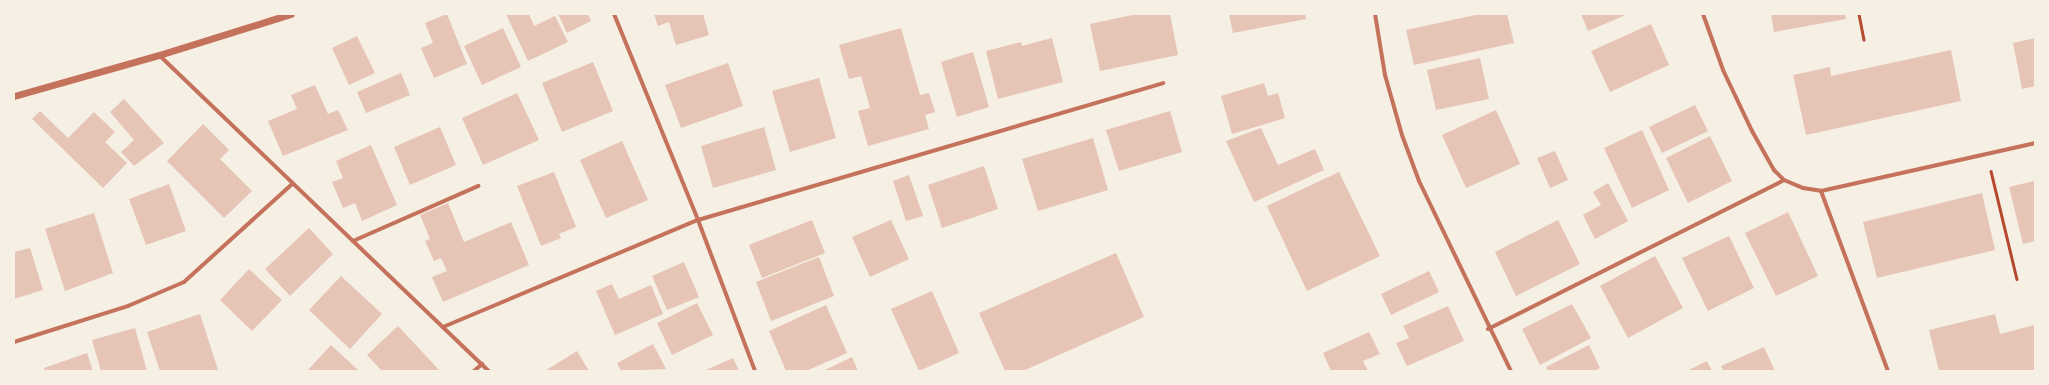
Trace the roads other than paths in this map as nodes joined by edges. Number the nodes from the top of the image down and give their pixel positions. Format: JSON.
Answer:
{"nodes":[{"id":1,"x":291,"y":14,"type":"edge"},
{"id":2,"x":614,"y":14,"type":"edge"},
{"id":3,"x":1375,"y":14,"type":"edge"},
{"id":4,"x":1703,"y":14,"type":"edge"},
{"id":5,"x":159,"y":55,"type":"junction"},
{"id":6,"x":1163,"y":83,"type":"dead end"},
{"id":7,"x":14,"y":96,"type":"edge"},
{"id":8,"x":2035,"y":142,"type":"edge"},
{"id":9,"x":1784,"y":180,"type":"junction"},
{"id":10,"x":292,"y":184,"type":"junction"},
{"id":11,"x":478,"y":186,"type":"dead end"},
{"id":12,"x":1821,"y":191,"type":"junction"},
{"id":13,"x":698,"y":220,"type":"junction"},
{"id":14,"x":353,"y":241,"type":"junction"},
{"id":15,"x":443,"y":327,"type":"junction"},
{"id":16,"x":1488,"y":328,"type":"junction"},
{"id":17,"x":14,"y":342,"type":"edge"},
{"id":18,"x":482,"y":364,"type":"junction"},
{"id":19,"x":474,"y":371,"type":"edge"},
{"id":20,"x":489,"y":371,"type":"edge"},
{"id":21,"x":755,"y":371,"type":"edge"},
{"id":22,"x":1511,"y":371,"type":"edge"},
{"id":23,"x":1888,"y":371,"type":"edge"}],
"edges":[{"from":1,"to":5,"type":"street"},
{"from":2,"to":13,"type":"street"},
{"from":3,"to":16,"type":"street"},
{"from":4,"to":9,"type":"street"},
{"from":5,"to":7,"type":"street"},
{"from":5,"to":10,"type":"street"},
{"from":6,"to":13,"type":"street"},
{"from":8,"to":12,"type":"street"},
{"from":9,"to":12,"type":"street"},
{"from":9,"to":16,"type":"street"},
{"from":10,"to":14,"type":"street"},
{"from":10,"to":17,"type":"street"},
{"from":11,"to":14,"type":"street"},
{"from":12,"to":23,"type":"street"},
{"from":13,"to":15,"type":"street"},
{"from":13,"to":21,"type":"street"},
{"from":14,"to":15,"type":"street"},
{"from":15,"to":18,"type":"street"},
{"from":16,"to":22,"type":"street"},
{"from":18,"to":19,"type":"street"},
{"from":18,"to":20,"type":"street"}]}
